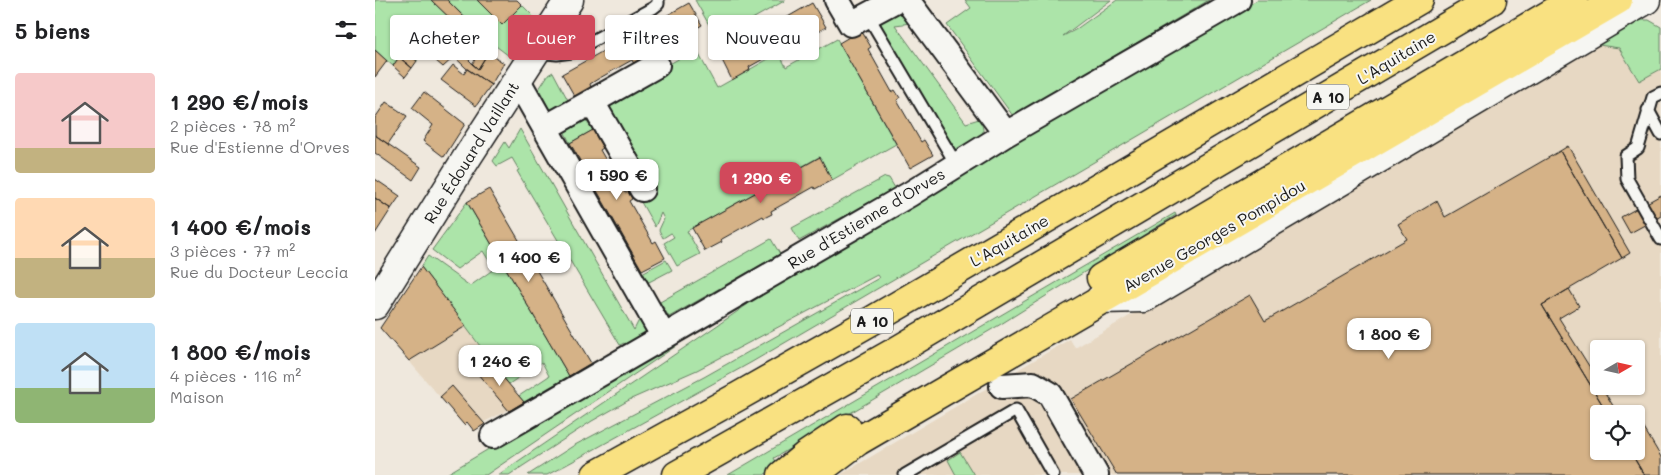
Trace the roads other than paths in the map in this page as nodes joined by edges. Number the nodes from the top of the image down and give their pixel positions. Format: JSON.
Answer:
{"nodes":[{"id":1,"x":569,"y":0,"type":"edge"},
{"id":2,"x":658,"y":0,"type":"edge"},
{"id":3,"x":837,"y":0,"type":"edge"},
{"id":4,"x":896,"y":0,"type":"edge"},
{"id":5,"x":907,"y":0,"type":"edge"},
{"id":6,"x":1238,"y":0,"type":"edge"},
{"id":7,"x":1419,"y":0,"type":"edge"},
{"id":8,"x":1492,"y":0,"type":"edge"},
{"id":9,"x":1574,"y":0,"type":"edge"},
{"id":10,"x":1618,"y":0,"type":"edge"},
{"id":11,"x":1646,"y":0,"type":"edge"},
{"id":12,"x":867,"y":14,"type":"junction"},
{"id":13,"x":559,"y":15,"type":"edge"},
{"id":14,"x":595,"y":40,"type":"edge"},
{"id":15,"x":1527,"y":41,"type":"junction"},
{"id":16,"x":530,"y":60,"type":"edge"},
{"id":17,"x":657,"y":65,"type":"dead end"},
{"id":18,"x":517,"y":79,"type":"junction"},
{"id":19,"x":1661,"y":92,"type":"edge"},
{"id":20,"x":592,"y":102,"type":"junction"},
{"id":21,"x":1648,"y":110,"type":"junction"},
{"id":22,"x":545,"y":128,"type":"junction"},
{"id":23,"x":1006,"y":134,"type":"junction"},
{"id":24,"x":1661,"y":134,"type":"edge"},
{"id":25,"x":956,"y":164,"type":"junction"},
{"id":26,"x":642,"y":189,"type":"dead end"},
{"id":27,"x":1661,"y":239,"type":"edge"},
{"id":28,"x":1100,"y":299,"type":"junction"},
{"id":29,"x":375,"y":304,"type":"edge"},
{"id":30,"x":664,"y":337,"type":"junction"},
{"id":31,"x":1001,"y":386,"type":"dead end"},
{"id":32,"x":493,"y":436,"type":"dead end"},
{"id":33,"x":781,"y":473,"type":"edge"},
{"id":34,"x":596,"y":475,"type":"edge"},
{"id":35,"x":677,"y":475,"type":"edge"},
{"id":36,"x":813,"y":475,"type":"edge"},
{"id":37,"x":905,"y":475,"type":"edge"},
{"id":38,"x":1053,"y":475,"type":"edge"},
{"id":39,"x":1095,"y":475,"type":"edge"}],
"edges":[{"from":1,"to":13,"type":"street","name":"Rue Édouard Vaillant"},
{"from":2,"to":14,"type":"lane"},
{"from":3,"to":12,"type":"street"},
{"from":4,"to":12,"type":"street"},
{"from":5,"to":23,"type":"street"},
{"from":6,"to":23,"type":"street","name":"Rue d'Estienne d'Orves"},
{"from":7,"to":34,"type":"main road","name":"L'Aquitaine","number":"A 10"},
{"from":8,"to":35,"type":"main road","name":"L'Aquitaine","number":"A 10"},
{"from":9,"to":15,"type":"main road","name":"Avenue Georges Pompidou"},
{"from":10,"to":15,"type":"main road","name":"Avenue Georges Pompidou"},
{"from":11,"to":28,"type":"street"},
{"from":12,"to":25,"type":"lane"},
{"from":15,"to":28,"type":"main road","name":"Avenue Georges Pompidou"},
{"from":15,"to":33,"type":"main road","name":"Avenue Georges Pompidou"},
{"from":16,"to":18,"type":"street","name":"Rue Édouard Vaillant"},
{"from":17,"to":20,"type":"street"},
{"from":18,"to":22,"type":"street"},
{"from":18,"to":29,"type":"street","name":"Rue Édouard Vaillant"},
{"from":19,"to":21,"type":"lane"},
{"from":20,"to":22,"type":"street"},
{"from":20,"to":26,"type":"street"},
{"from":21,"to":24,"type":"lane"},
{"from":21,"to":27,"type":"lane"},
{"from":22,"to":30,"type":"street"},
{"from":23,"to":25,"type":"street","name":"Rue d'Estienne d'Orves"},
{"from":25,"to":30,"type":"street","name":"Rue d'Estienne d'Orves"},
{"from":28,"to":36,"type":"main road","name":"Avenue Georges Pompidou"},
{"from":30,"to":32,"type":"street","name":"Rue d'Estienne d'Orves"},
{"from":31,"to":39,"type":"street"},
{"from":37,"to":38,"type":"lane"}]}
